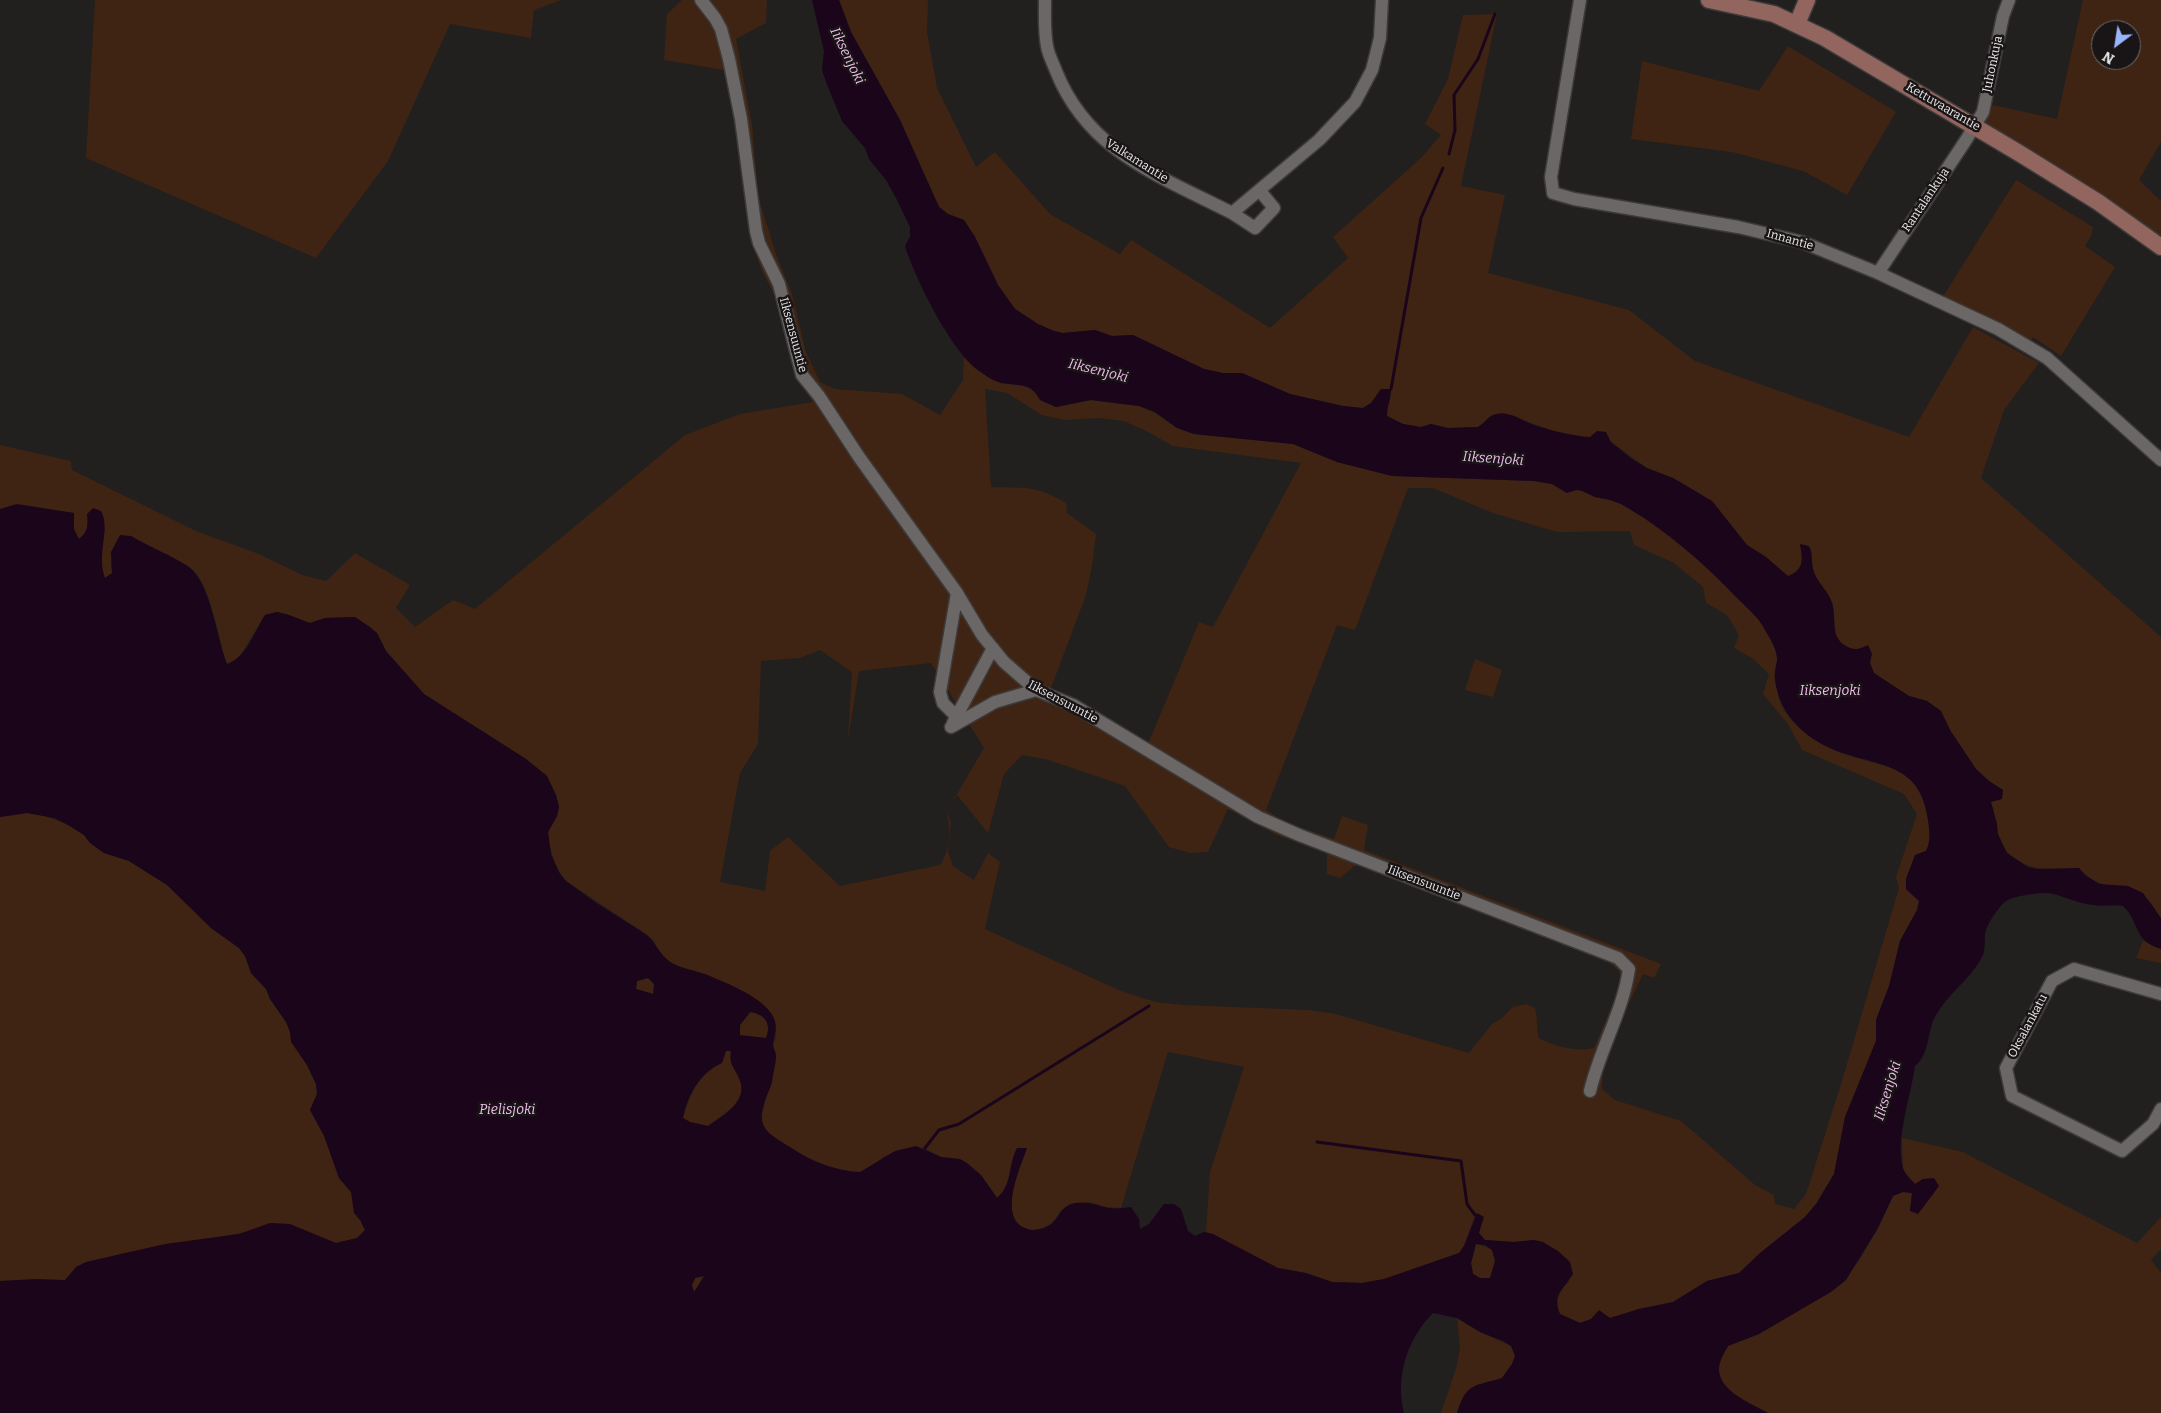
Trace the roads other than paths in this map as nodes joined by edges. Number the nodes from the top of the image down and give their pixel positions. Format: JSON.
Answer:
{"nodes":[{"id":1,"x":701,"y":0,"type":"edge"},
{"id":2,"x":1044,"y":0,"type":"edge"},
{"id":3,"x":1382,"y":0,"type":"edge"},
{"id":4,"x":1580,"y":0,"type":"edge"},
{"id":5,"x":1709,"y":0,"type":"edge"},
{"id":6,"x":1807,"y":0,"type":"edge"},
{"id":7,"x":2008,"y":0,"type":"edge"},
{"id":8,"x":1797,"y":24,"type":"junction"},
{"id":9,"x":1975,"y":126,"type":"junction"},
{"id":10,"x":1260,"y":191,"type":"junction"},
{"id":11,"x":1232,"y":213,"type":"junction"},
{"id":12,"x":2161,"y":247,"type":"edge"},
{"id":13,"x":1878,"y":273,"type":"junction"},
{"id":14,"x":2161,"y":460,"type":"edge"},
{"id":15,"x":957,"y":593,"type":"junction"},
{"id":16,"x":993,"y":648,"type":"junction"},
{"id":17,"x":1036,"y":690,"type":"junction"},
{"id":18,"x":956,"y":716,"type":"junction"},
{"id":19,"x":2161,"y":994,"type":"edge"},
{"id":20,"x":1590,"y":1090,"type":"dead end"},
{"id":21,"x":2161,"y":1109,"type":"edge"}],
"edges":[{"from":1,"to":15,"type":"street","name":"Iiksensuuntie"},
{"from":2,"to":11,"type":"street","name":"Valkamantie"},
{"from":3,"to":10,"type":"street"},
{"from":4,"to":13,"type":"street","name":"Innantie"},
{"from":5,"to":8,"type":"street","name":"Kettuvaarantie"},
{"from":6,"to":8,"type":"street"},
{"from":7,"to":9,"type":"street","name":"Juhonkuja"},
{"from":8,"to":9,"type":"street","name":"Kettuvaarantie"},
{"from":9,"to":12,"type":"street","name":"Kettuvaarantie"},
{"from":9,"to":13,"type":"street","name":"Rantalankuja"},
{"from":10,"to":11,"type":"street"},
{"from":10,"to":11,"type":"street","name":"Valkamantie"},
{"from":13,"to":14,"type":"street","name":"Innantie"},
{"from":15,"to":16,"type":"street","name":"Iiksensuuntie"},
{"from":15,"to":18,"type":"street"},
{"from":16,"to":17,"type":"street","name":"Iiksensuuntie"},
{"from":16,"to":18,"type":"street"},
{"from":17,"to":18,"type":"street"},
{"from":17,"to":20,"type":"street","name":"Iiksensuuntie"},
{"from":19,"to":21,"type":"street","name":"Oksalankatu"}]}
